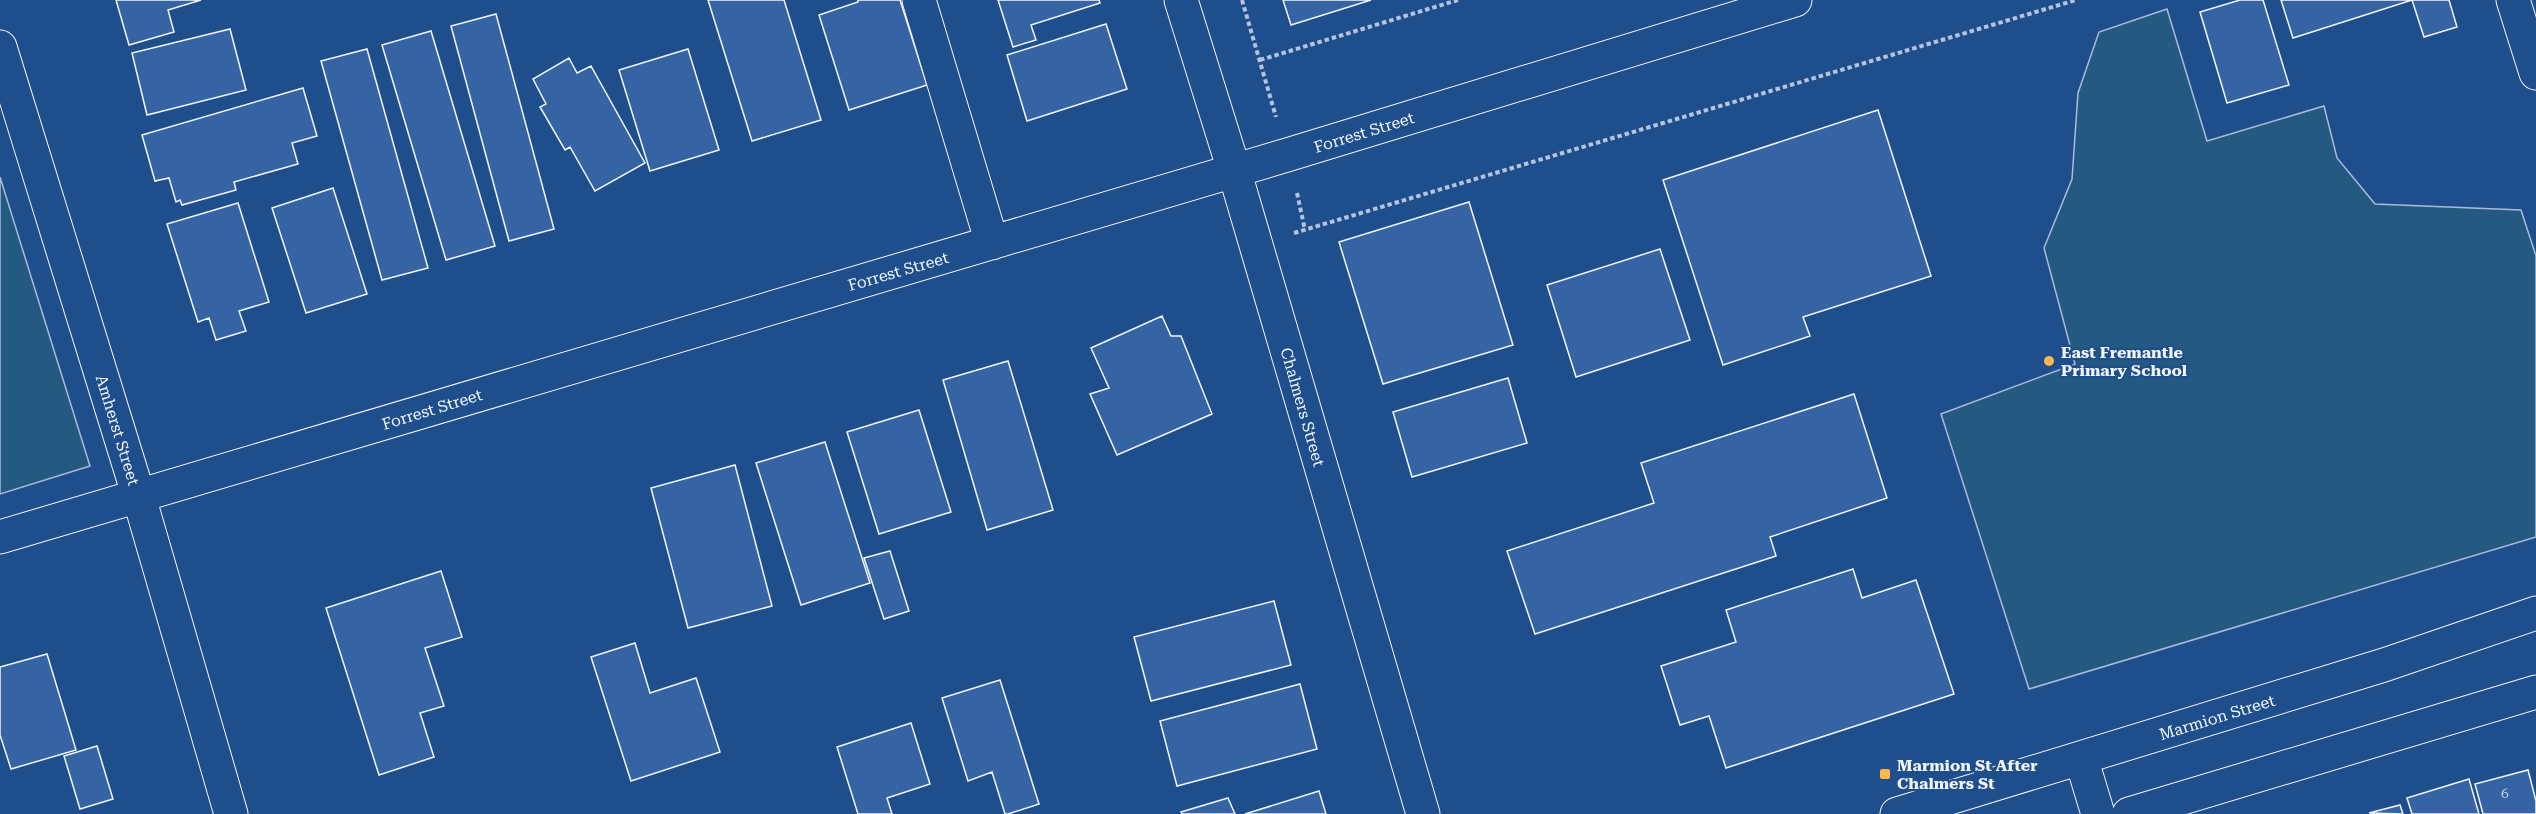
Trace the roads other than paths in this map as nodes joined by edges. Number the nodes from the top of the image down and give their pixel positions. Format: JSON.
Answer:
{"nodes":[{"id":1,"x":919,"y":0,"type":"edge"},
{"id":2,"x":1181,"y":0,"type":"edge"},
{"id":3,"x":1795,"y":0,"type":"edge"},
{"id":4,"x":2513,"y":0,"type":"edge"},
{"id":5,"x":0,"y":47,"type":"edge"},
{"id":6,"x":2536,"y":74,"type":"edge"},
{"id":7,"x":1234,"y":170,"type":"junction"},
{"id":8,"x":992,"y":243,"type":"junction"},
{"id":9,"x":139,"y":497,"type":"junction"},
{"id":10,"x":0,"y":537,"type":"edge"},
{"id":11,"x":2536,"y":613,"type":"edge"},
{"id":12,"x":2536,"y":692,"type":"edge"},
{"id":13,"x":2081,"y":758,"type":"junction"},
{"id":14,"x":231,"y":814,"type":"edge"},
{"id":15,"x":1423,"y":814,"type":"edge"},
{"id":16,"x":1897,"y":814,"type":"edge"},
{"id":17,"x":2098,"y":814,"type":"edge"},
{"id":18,"x":2129,"y":814,"type":"edge"}],
"edges":[{"from":1,"to":8,"type":"street"},
{"from":2,"to":7,"type":"street","name":"Chalmers Street"},
{"from":3,"to":7,"type":"street","name":"Forrest Street"},
{"from":4,"to":6,"type":"street"},
{"from":5,"to":9,"type":"street","name":"Amherst Street"},
{"from":7,"to":8,"type":"street","name":"Forrest Street"},
{"from":7,"to":15,"type":"street","name":"Chalmers Street"},
{"from":8,"to":9,"type":"street","name":"Forrest Street"},
{"from":9,"to":10,"type":"street","name":"Forrest Street"},
{"from":9,"to":14,"type":"street","name":"Amherst Street"},
{"from":11,"to":13,"type":"street","name":"Marmion Street"},
{"from":12,"to":18,"type":"street"},
{"from":13,"to":16,"type":"street","name":"Marmion Street"},
{"from":13,"to":17,"type":"street"}]}
